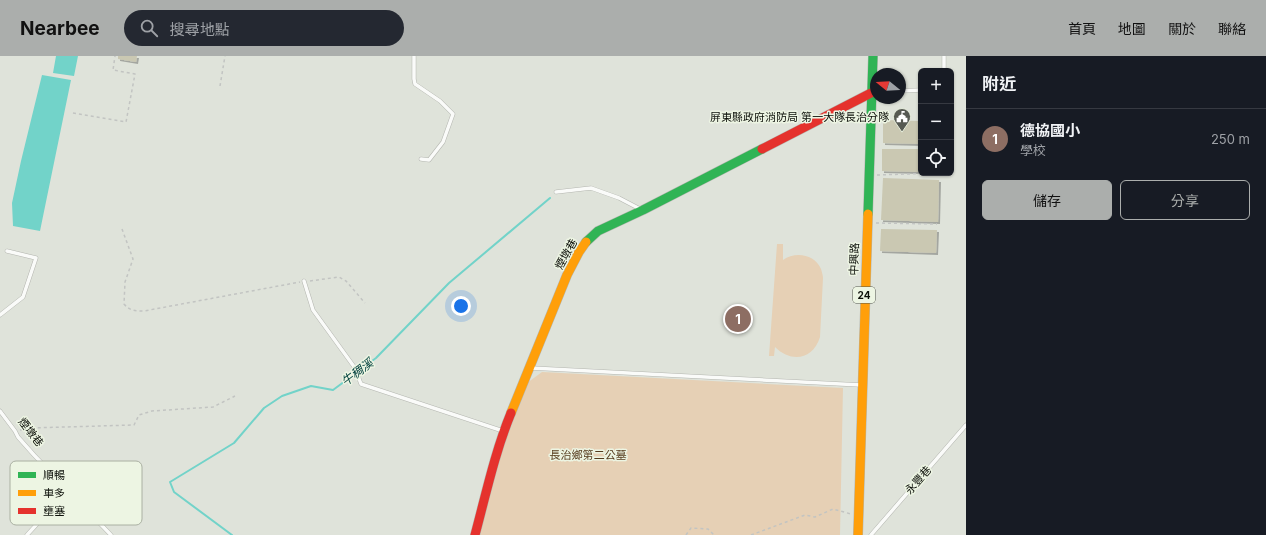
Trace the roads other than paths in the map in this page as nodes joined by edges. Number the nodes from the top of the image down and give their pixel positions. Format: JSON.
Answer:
{"nodes":[{"id":1,"x":414,"y":56,"type":"edge"},
{"id":2,"x":873,"y":56,"type":"edge"},
{"id":3,"x":944,"y":56,"type":"edge"},
{"id":4,"x":873,"y":68,"type":"edge"},
{"id":5,"x":944,"y":68,"type":"edge"},
{"id":6,"x":918,"y":90,"type":"edge"},
{"id":7,"x":906,"y":91,"type":"edge"},
{"id":8,"x":870,"y":95,"type":"edge"},
{"id":9,"x":873,"y":104,"type":"edge"},
{"id":10,"x":421,"y":159,"type":"dead end"},
{"id":11,"x":556,"y":192,"type":"dead end"},
{"id":12,"x":643,"y":210,"type":"junction"},
{"id":13,"x":7,"y":251,"type":"dead end"},
{"id":14,"x":304,"y":282,"type":"road end"},
{"id":15,"x":0,"y":315,"type":"edge"},
{"id":16,"x":530,"y":368,"type":"junction"},
{"id":17,"x":862,"y":386,"type":"junction"},
{"id":18,"x":0,"y":411,"type":"edge"},
{"id":19,"x":966,"y":425,"type":"edge"},
{"id":20,"x":504,"y":431,"type":"junction"},
{"id":21,"x":40,"y":461,"type":"edge"},
{"id":22,"x":35,"y":525,"type":"edge"},
{"id":23,"x":101,"y":525,"type":"edge"},
{"id":24,"x":26,"y":535,"type":"edge"},
{"id":25,"x":111,"y":535,"type":"edge"},
{"id":26,"x":476,"y":535,"type":"edge"},
{"id":27,"x":858,"y":535,"type":"edge"},
{"id":28,"x":871,"y":535,"type":"edge"}],
"edges":[{"from":1,"to":10,"type":"lane"},
{"from":2,"to":4,"type":"street","name":"中興路","number":"24"},
{"from":3,"to":5,"type":"lane"},
{"from":6,"to":7,"type":"lane"},
{"from":8,"to":12,"type":"street","name":"煙墩巷"},
{"from":9,"to":17,"type":"street","name":"中興路","number":"24"},
{"from":11,"to":12,"type":"lane"},
{"from":12,"to":16,"type":"street","name":"煙墩巷"},
{"from":13,"to":15,"type":"lane"},
{"from":14,"to":20,"type":"lane"},
{"from":16,"to":17,"type":"lane"},
{"from":16,"to":20,"type":"street","name":"煙墩巷"},
{"from":17,"to":27,"type":"street","name":"中興路","number":"24"},
{"from":18,"to":21,"type":"lane","name":"煙墩巷"},
{"from":19,"to":28,"type":"lane","name":"永豐巷"},
{"from":20,"to":26,"type":"street","name":"煙墩巷"},
{"from":22,"to":24,"type":"lane"},
{"from":23,"to":25,"type":"lane","name":"煙墩巷"}]}
